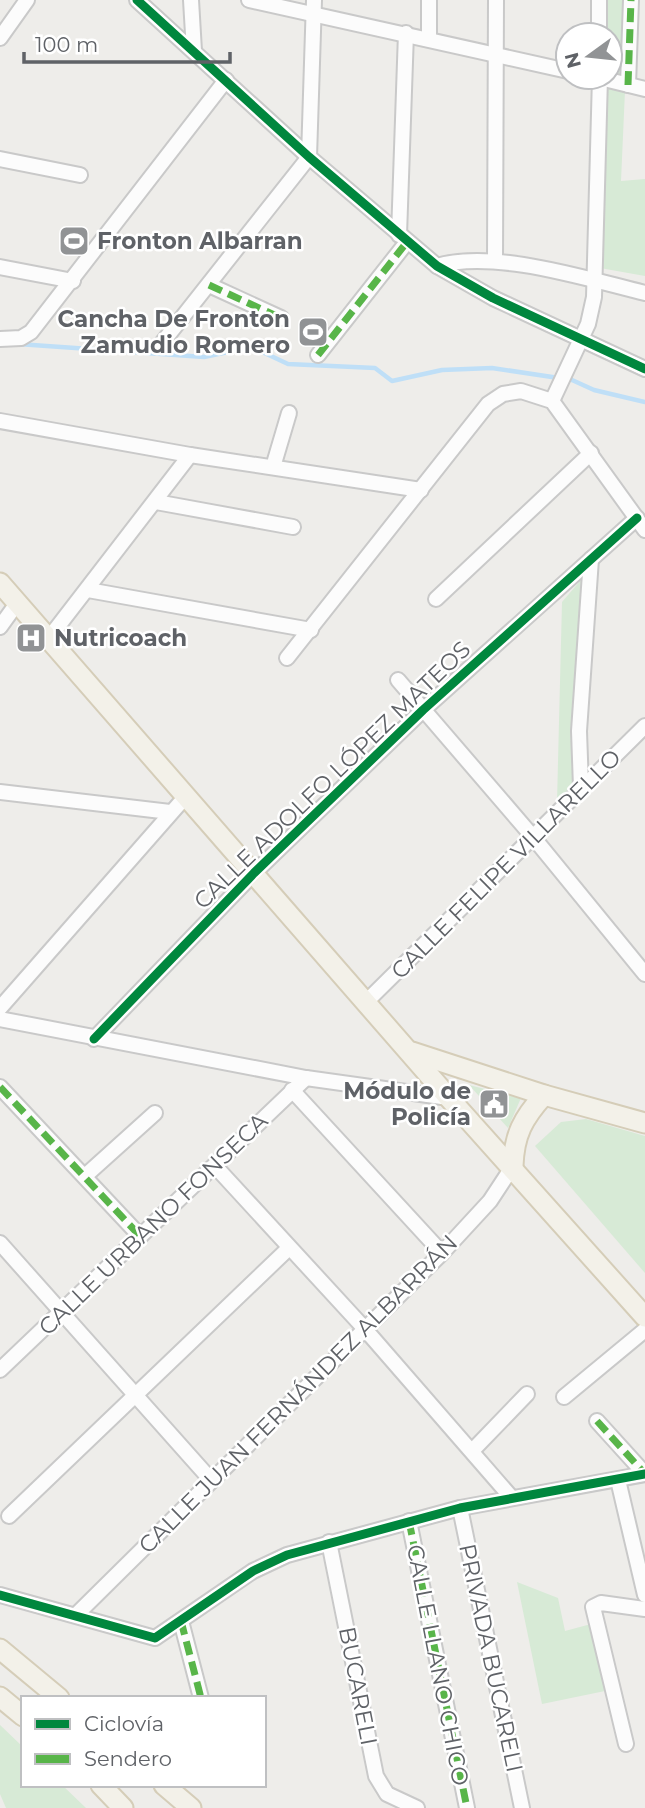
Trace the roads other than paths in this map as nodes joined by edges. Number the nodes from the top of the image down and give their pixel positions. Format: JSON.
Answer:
{"nodes":[{"id":1,"x":27,"y":0,"type":"edge"},
{"id":2,"x":137,"y":0,"type":"edge"},
{"id":3,"x":191,"y":0,"type":"edge"},
{"id":4,"x":249,"y":0,"type":"edge"},
{"id":5,"x":429,"y":0,"type":"edge"},
{"id":6,"x":496,"y":0,"type":"edge"},
{"id":7,"x":599,"y":0,"type":"edge"},
{"id":8,"x":631,"y":0,"type":"edge"},
{"id":9,"x":314,"y":6,"type":"edge"},
{"id":10,"x":600,"y":21,"type":"edge"},
{"id":11,"x":407,"y":33,"type":"junction"},
{"id":12,"x":0,"y":38,"type":"edge"},
{"id":13,"x":429,"y":38,"type":"junction"},
{"id":14,"x":194,"y":51,"type":"junction"},
{"id":15,"x":496,"y":54,"type":"junction"},
{"id":16,"x":554,"y":68,"type":"edge"},
{"id":17,"x":226,"y":80,"type":"junction"},
{"id":18,"x":624,"y":84,"type":"edge"},
{"id":19,"x":628,"y":85,"type":"junction"},
{"id":20,"x":645,"y":89,"type":"edge"},
{"id":21,"x":599,"y":91,"type":"edge"},
{"id":22,"x":309,"y":157,"type":"junction"},
{"id":23,"x":0,"y":159,"type":"edge"},
{"id":24,"x":80,"y":175,"type":"dead end"},
{"id":25,"x":403,"y":238,"type":"junction"},
{"id":26,"x":495,"y":261,"type":"junction"},
{"id":27,"x":437,"y":266,"type":"junction"},
{"id":28,"x":0,"y":267,"type":"edge"},
{"id":29,"x":73,"y":281,"type":"junction"},
{"id":30,"x":595,"y":281,"type":"junction"},
{"id":31,"x":209,"y":285,"type":"junction"},
{"id":32,"x":645,"y":293,"type":"edge"},
{"id":33,"x":281,"y":318,"type":"dead end"},
{"id":34,"x":0,"y":339,"type":"edge"},
{"id":35,"x":581,"y":340,"type":"junction"},
{"id":36,"x":162,"y":343,"type":"dead end"},
{"id":37,"x":318,"y":355,"type":"dead end"},
{"id":38,"x":645,"y":369,"type":"edge"},
{"id":39,"x":556,"y":395,"type":"junction"},
{"id":40,"x":289,"y":413,"type":"dead end"},
{"id":41,"x":0,"y":421,"type":"edge"},
{"id":42,"x":591,"y":453,"type":"junction"},
{"id":43,"x":190,"y":455,"type":"junction"},
{"id":44,"x":273,"y":467,"type":"junction"},
{"id":45,"x":421,"y":490,"type":"junction"},
{"id":46,"x":156,"y":502,"type":"junction"},
{"id":47,"x":641,"y":524,"type":"edge"},
{"id":48,"x":293,"y":527,"type":"dead end"},
{"id":49,"x":591,"y":559,"type":"junction"},
{"id":50,"x":0,"y":583,"type":"edge"},
{"id":51,"x":89,"y":590,"type":"junction"},
{"id":52,"x":436,"y":599,"type":"dead end"},
{"id":53,"x":18,"y":603,"type":"junction"},
{"id":54,"x":0,"y":627,"type":"edge"},
{"id":55,"x":311,"y":630,"type":"junction"},
{"id":56,"x":49,"y":638,"type":"junction"},
{"id":57,"x":287,"y":659,"type":"dead end"},
{"id":58,"x":398,"y":680,"type":"dead end"},
{"id":59,"x":423,"y":710,"type":"junction"},
{"id":60,"x":643,"y":732,"type":"edge"},
{"id":61,"x":581,"y":788,"type":"junction"},
{"id":62,"x":0,"y":792,"type":"edge"},
{"id":63,"x":187,"y":795,"type":"junction"},
{"id":64,"x":170,"y":812,"type":"junction"},
{"id":65,"x":533,"y":837,"type":"junction"},
{"id":66,"x":254,"y":873,"type":"junction"},
{"id":67,"x":645,"y":974,"type":"edge"},
{"id":68,"x":366,"y":1002,"type":"junction"},
{"id":69,"x":0,"y":1008,"type":"edge"},
{"id":70,"x":0,"y":1019,"type":"edge"},
{"id":71,"x":94,"y":1039,"type":"junction"},
{"id":72,"x":411,"y":1052,"type":"junction"},
{"id":73,"x":306,"y":1077,"type":"junction"},
{"id":74,"x":0,"y":1087,"type":"edge"},
{"id":75,"x":292,"y":1090,"type":"junction"},
{"id":76,"x":544,"y":1095,"type":"junction"},
{"id":77,"x":449,"y":1098,"type":"junction"},
{"id":78,"x":155,"y":1113,"type":"dead end"},
{"id":79,"x":645,"y":1123,"type":"edge"},
{"id":80,"x":215,"y":1166,"type":"junction"},
{"id":81,"x":513,"y":1167,"type":"junction"},
{"id":82,"x":85,"y":1176,"type":"junction"},
{"id":83,"x":140,"y":1236,"type":"junction"},
{"id":84,"x":0,"y":1243,"type":"edge"},
{"id":85,"x":289,"y":1248,"type":"junction"},
{"id":86,"x":442,"y":1252,"type":"junction"},
{"id":87,"x":62,"y":1311,"type":"junction"},
{"id":88,"x":645,"y":1317,"type":"edge"},
{"id":89,"x":364,"y":1328,"type":"junction"},
{"id":90,"x":645,"y":1330,"type":"edge"},
{"id":91,"x":0,"y":1370,"type":"edge"},
{"id":92,"x":527,"y":1394,"type":"dead end"},
{"id":93,"x":135,"y":1395,"type":"junction"},
{"id":94,"x":564,"y":1397,"type":"dead end"},
{"id":95,"x":597,"y":1421,"type":"dead end"},
{"id":96,"x":472,"y":1451,"type":"junction"},
{"id":97,"x":645,"y":1474,"type":"edge"},
{"id":98,"x":211,"y":1480,"type":"junction"},
{"id":99,"x":618,"y":1480,"type":"junction"},
{"id":100,"x":511,"y":1497,"type":"junction"},
{"id":101,"x":460,"y":1508,"type":"junction"},
{"id":102,"x":9,"y":1516,"type":"dead end"},
{"id":103,"x":409,"y":1521,"type":"junction"},
{"id":104,"x":329,"y":1542,"type":"junction"},
{"id":105,"x":0,"y":1595,"type":"edge"},
{"id":106,"x":645,"y":1595,"type":"edge"},
{"id":107,"x":645,"y":1609,"type":"edge"},
{"id":108,"x":76,"y":1615,"type":"junction"},
{"id":109,"x":181,"y":1621,"type":"junction"},
{"id":110,"x":0,"y":1649,"type":"edge"},
{"id":111,"x":57,"y":1696,"type":"edge"},
{"id":112,"x":200,"y":1696,"type":"edge"},
{"id":113,"x":0,"y":1697,"type":"edge"},
{"id":114,"x":21,"y":1714,"type":"edge"},
{"id":115,"x":626,"y":1744,"type":"dead end"},
{"id":116,"x":103,"y":1787,"type":"edge"},
{"id":117,"x":166,"y":1787,"type":"edge"},
{"id":118,"x":123,"y":1808,"type":"edge"},
{"id":119,"x":191,"y":1808,"type":"edge"},
{"id":120,"x":417,"y":1808,"type":"edge"},
{"id":121,"x":467,"y":1808,"type":"edge"},
{"id":122,"x":522,"y":1808,"type":"edge"}],
"edges":[{"from":1,"to":12,"type":"street"},
{"from":2,"to":14,"type":"street"},
{"from":3,"to":14,"type":"street"},
{"from":4,"to":9,"type":"street"},
{"from":5,"to":13,"type":"street"},
{"from":6,"to":15,"type":"street"},
{"from":7,"to":10,"type":"street"},
{"from":8,"to":19,"type":"street"},
{"from":9,"to":11,"type":"street"},
{"from":9,"to":22,"type":"street"},
{"from":11,"to":13,"type":"street"},
{"from":11,"to":25,"type":"street"},
{"from":13,"to":15,"type":"street"},
{"from":14,"to":17,"type":"street"},
{"from":15,"to":16,"type":"street"},
{"from":15,"to":26,"type":"street"},
{"from":17,"to":22,"type":"street"},
{"from":17,"to":29,"type":"street"},
{"from":18,"to":19,"type":"street"},
{"from":19,"to":20,"type":"street"},
{"from":21,"to":30,"type":"street"},
{"from":22,"to":25,"type":"street"},
{"from":22,"to":31,"type":"street"},
{"from":23,"to":24,"type":"street"},
{"from":25,"to":27,"type":"street"},
{"from":25,"to":37,"type":"street"},
{"from":26,"to":27,"type":"street"},
{"from":26,"to":30,"type":"street"},
{"from":27,"to":35,"type":"street"},
{"from":28,"to":29,"type":"street"},
{"from":29,"to":34,"type":"street"},
{"from":30,"to":32,"type":"street"},
{"from":30,"to":35,"type":"street"},
{"from":31,"to":33,"type":"street"},
{"from":31,"to":36,"type":"street"},
{"from":35,"to":38,"type":"street"},
{"from":35,"to":39,"type":"street"},
{"from":39,"to":42,"type":"street"},
{"from":39,"to":45,"type":"street"},
{"from":40,"to":44,"type":"street"},
{"from":41,"to":43,"type":"street"},
{"from":42,"to":47,"type":"street"},
{"from":42,"to":52,"type":"street"},
{"from":43,"to":44,"type":"street"},
{"from":43,"to":46,"type":"street"},
{"from":44,"to":45,"type":"street"},
{"from":45,"to":55,"type":"street"},
{"from":46,"to":48,"type":"street"},
{"from":46,"to":51,"type":"street"},
{"from":47,"to":49,"type":"street","name":"CALLE ADOLFO LÓPEZ MATEOS"},
{"from":49,"to":59,"type":"street","name":"CALLE ADOLFO LÓPEZ MATEOS"},
{"from":49,"to":61,"type":"street"},
{"from":50,"to":53,"type":"main road"},
{"from":51,"to":55,"type":"street"},
{"from":51,"to":56,"type":"street"},
{"from":53,"to":54,"type":"street"},
{"from":53,"to":56,"type":"main road"},
{"from":55,"to":57,"type":"street"},
{"from":56,"to":63,"type":"main road"},
{"from":58,"to":59,"type":"street"},
{"from":59,"to":65,"type":"street"},
{"from":59,"to":66,"type":"street","name":"CALLE ADOLFO LÓPEZ MATEOS"},
{"from":60,"to":61,"type":"street","name":"CALLE FELIPE VILLARELLO"},
{"from":61,"to":65,"type":"street","name":"CALLE FELIPE VILLARELLO"},
{"from":62,"to":64,"type":"street"},
{"from":63,"to":64,"type":"street"},
{"from":63,"to":66,"type":"main road"},
{"from":64,"to":69,"type":"street"},
{"from":65,"to":67,"type":"street"},
{"from":65,"to":68,"type":"street","name":"CALLE FELIPE VILLARELLO"},
{"from":66,"to":68,"type":"main road"},
{"from":66,"to":71,"type":"street","name":"CALLE ADOLFO LÓPEZ MATEOS"},
{"from":68,"to":72,"type":"main road"},
{"from":70,"to":71,"type":"street"},
{"from":71,"to":73,"type":"street"},
{"from":72,"to":76,"type":"main road"},
{"from":72,"to":77,"type":"main road"},
{"from":73,"to":75,"type":"street","name":"CALLE URBANO FONSECA"},
{"from":73,"to":77,"type":"street"},
{"from":74,"to":82,"type":"street"},
{"from":75,"to":80,"type":"street","name":"CALLE URBANO FONSECA"},
{"from":75,"to":86,"type":"street"},
{"from":76,"to":79,"type":"main road"},
{"from":76,"to":81,"type":"main road"},
{"from":77,"to":81,"type":"main road"},
{"from":78,"to":82,"type":"street"},
{"from":80,"to":83,"type":"street","name":"CALLE URBANO FONSECA"},
{"from":80,"to":85,"type":"street"},
{"from":81,"to":86,"type":"street","name":"CALLE JUAN FERNÁNDEZ ALBARRÁN"},
{"from":81,"to":88,"type":"main road"},
{"from":82,"to":83,"type":"street"},
{"from":83,"to":87,"type":"street","name":"CALLE URBANO FONSECA"},
{"from":84,"to":87,"type":"street"},
{"from":85,"to":89,"type":"street"},
{"from":85,"to":93,"type":"street"},
{"from":86,"to":89,"type":"street","name":"CALLE JUAN FERNÁNDEZ ALBARRÁN"},
{"from":87,"to":91,"type":"street","name":"CALLE URBANO FONSECA"},
{"from":87,"to":93,"type":"street"},
{"from":89,"to":96,"type":"street"},
{"from":89,"to":98,"type":"street","name":"CALLE JUAN FERNÁNDEZ ALBARRÁN"},
{"from":90,"to":94,"type":"street"},
{"from":92,"to":96,"type":"street"},
{"from":93,"to":98,"type":"street"},
{"from":93,"to":102,"type":"street"},
{"from":95,"to":97,"type":"street"},
{"from":96,"to":100,"type":"street"},
{"from":97,"to":99,"type":"street","name":"CALLE LLANO CHICO"},
{"from":98,"to":108,"type":"street","name":"CALLE JUAN FERNÁNDEZ ALBARRÁN"},
{"from":99,"to":100,"type":"street","name":"CALLE LLANO CHICO"},
{"from":99,"to":106,"type":"street"},
{"from":100,"to":101,"type":"street","name":"CALLE LLANO CHICO"},
{"from":101,"to":103,"type":"street","name":"CALLE LLANO CHICO"},
{"from":101,"to":122,"type":"street","name":"PRIVADA BUCARELI"},
{"from":103,"to":104,"type":"street","name":"CALLE LLANO CHICO"},
{"from":103,"to":121,"type":"street","name":"CALLE LLANO CHICO"},
{"from":104,"to":109,"type":"street","name":"CALLE LLANO CHICO"},
{"from":104,"to":120,"type":"street","name":"BUCARELI"},
{"from":105,"to":108,"type":"street"},
{"from":107,"to":115,"type":"street"},
{"from":108,"to":109,"type":"street","name":"CALLE LLANO CHICO"},
{"from":109,"to":112,"type":"street"},
{"from":110,"to":111,"type":"main road"},
{"from":113,"to":114,"type":"main road"},
{"from":116,"to":118,"type":"main road"},
{"from":117,"to":119,"type":"main road"}]}
